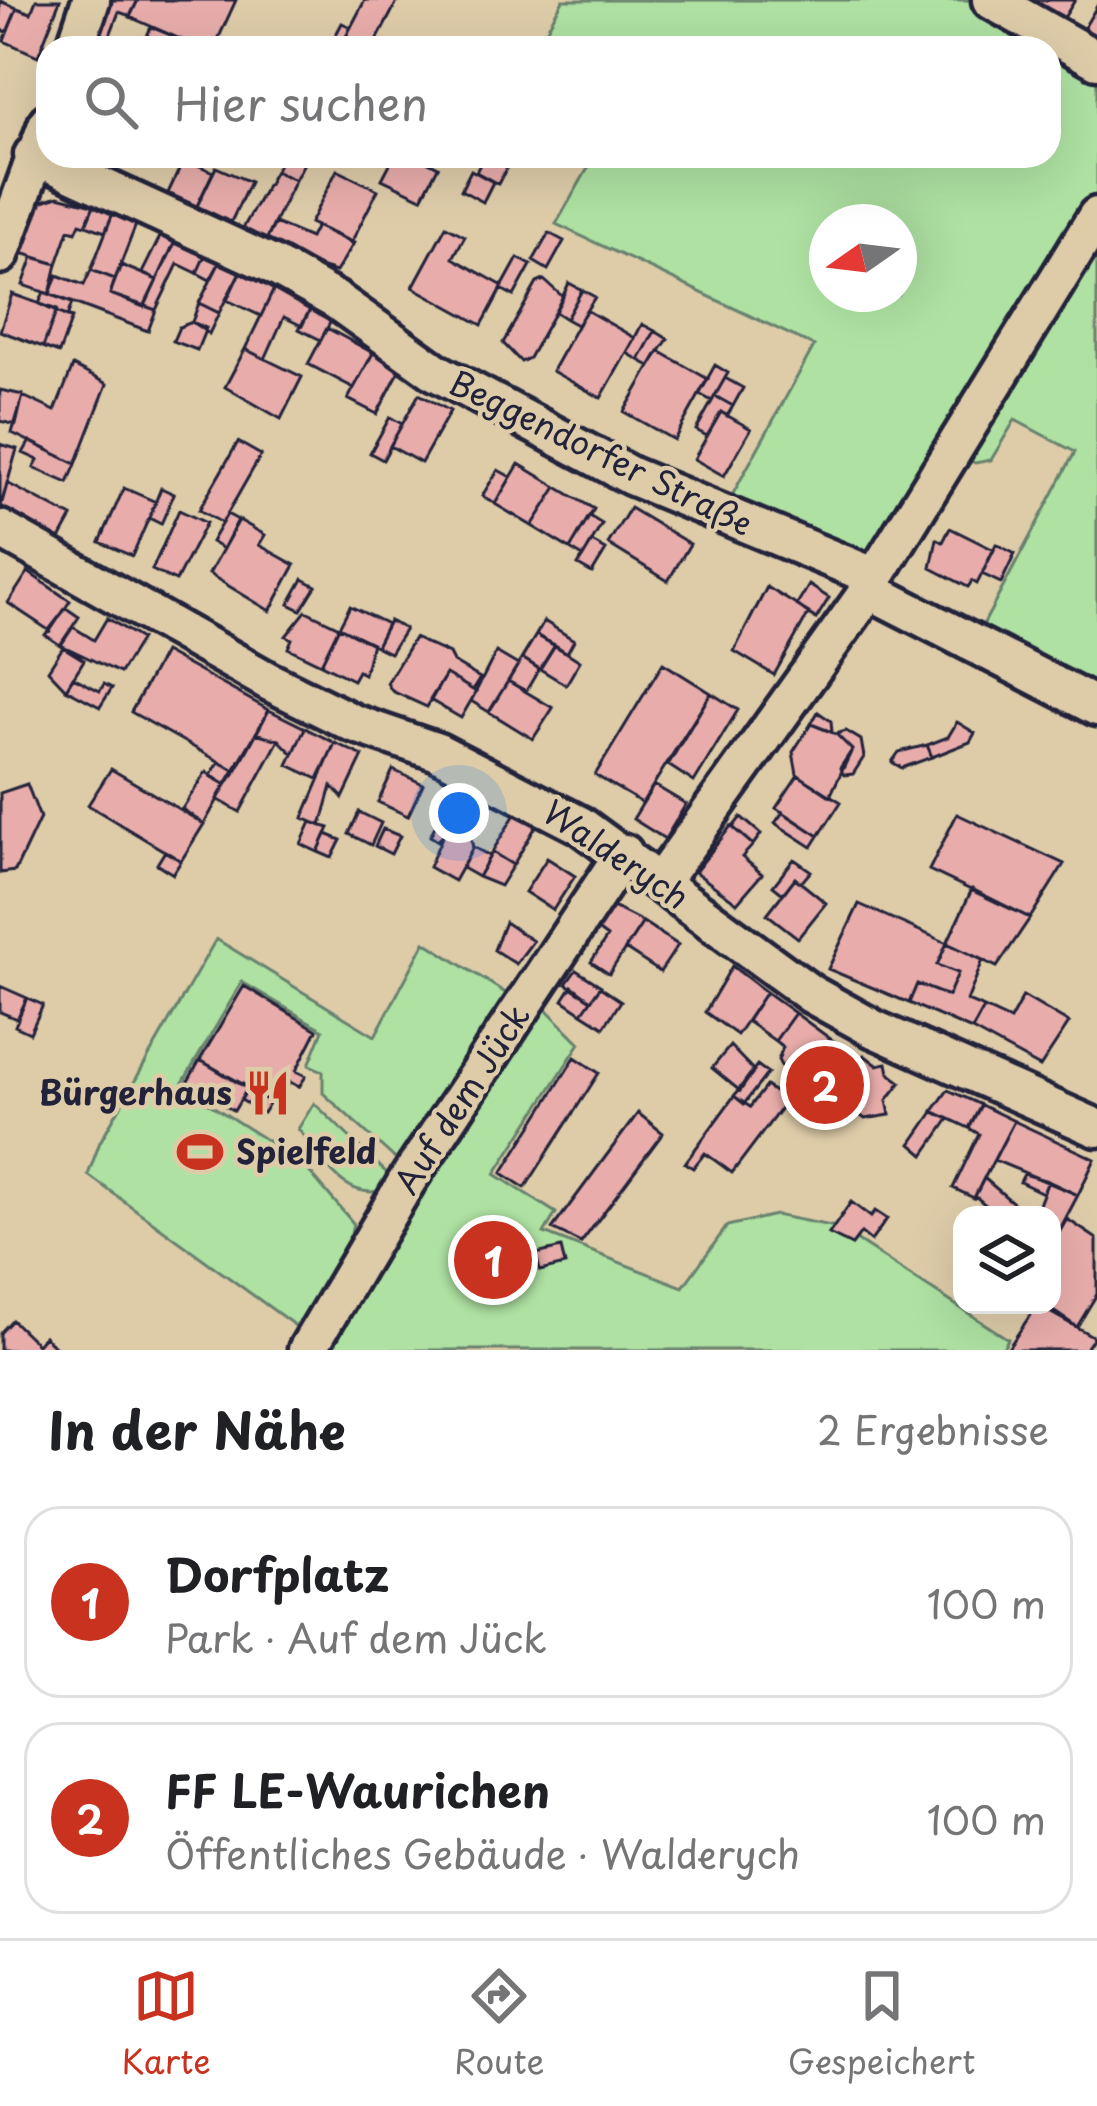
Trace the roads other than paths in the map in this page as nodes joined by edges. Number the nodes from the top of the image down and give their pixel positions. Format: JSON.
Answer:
{"nodes":[{"id":1,"x":91,"y":0,"type":"edge"},
{"id":2,"x":991,"y":0,"type":"edge"},
{"id":3,"x":79,"y":36,"type":"edge"},
{"id":4,"x":1055,"y":36,"type":"edge"},
{"id":5,"x":1061,"y":40,"type":"edge"},
{"id":6,"x":1097,"y":60,"type":"edge"},
{"id":7,"x":36,"y":150,"type":"edge"},
{"id":8,"x":95,"y":168,"type":"edge"},
{"id":9,"x":1097,"y":216,"type":"edge"},
{"id":10,"x":0,"y":254,"type":"edge"},
{"id":11,"x":0,"y":529,"type":"edge"},
{"id":12,"x":872,"y":584,"type":"junction"},
{"id":13,"x":1097,"y":707,"type":"edge"},
{"id":14,"x":624,"y":853,"type":"junction"},
{"id":15,"x":661,"y":881,"type":"junction"},
{"id":16,"x":1097,"y":1128,"type":"edge"},
{"id":17,"x":307,"y":1350,"type":"edge"}],
"edges":[{"from":1,"to":3,"type":"street"},
{"from":2,"to":4,"type":"street"},
{"from":5,"to":6,"type":"street"},
{"from":7,"to":10,"type":"street"},
{"from":8,"to":12,"type":"street","name":"Beggendorfer Straße"},
{"from":9,"to":12,"type":"street"},
{"from":11,"to":14,"type":"street","name":"Walderych"},
{"from":12,"to":13,"type":"street","name":"Beggendorfer Straße"},
{"from":12,"to":15,"type":"street"},
{"from":14,"to":15,"type":"street","name":"Walderych"},
{"from":14,"to":17,"type":"street","name":"Auf dem Jück"},
{"from":15,"to":16,"type":"street","name":"Walderych"}]}
